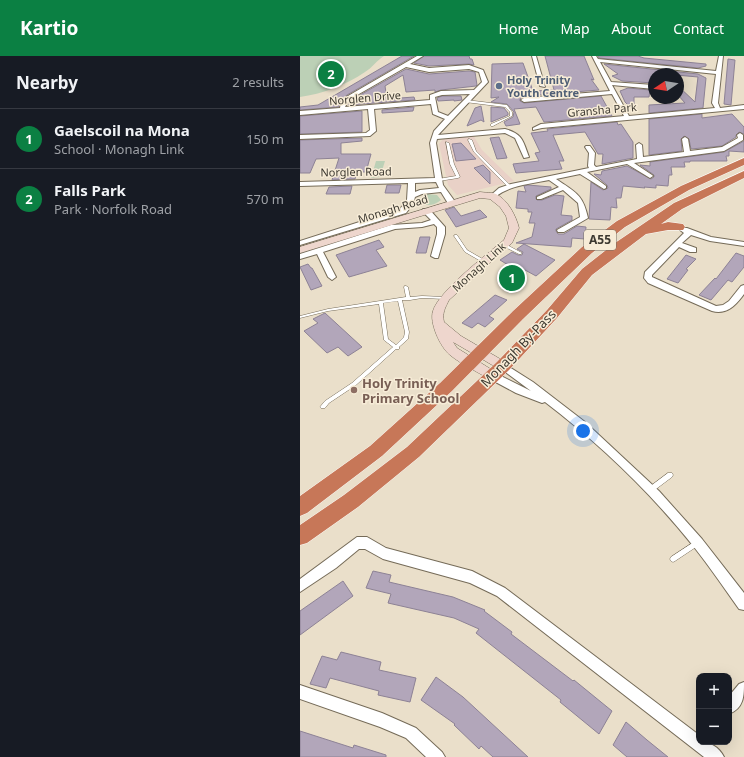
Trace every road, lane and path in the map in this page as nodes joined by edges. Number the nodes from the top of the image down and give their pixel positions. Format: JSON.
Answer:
{"nodes":[{"id":1,"x":421,"y":56,"type":"edge"},
{"id":2,"x":534,"y":56,"type":"edge"},
{"id":3,"x":721,"y":56,"type":"edge"},
{"id":4,"x":596,"y":58,"type":"edge"},
{"id":5,"x":405,"y":65,"type":"junction"},
{"id":6,"x":718,"y":73,"type":"junction"},
{"id":7,"x":608,"y":83,"type":"junction"},
{"id":8,"x":544,"y":86,"type":"dead end"},
{"id":9,"x":648,"y":86,"type":"edge"},
{"id":10,"x":475,"y":92,"type":"junction"},
{"id":11,"x":613,"y":92,"type":"junction"},
{"id":12,"x":524,"y":100,"type":"dead end"},
{"id":13,"x":466,"y":101,"type":"junction"},
{"id":14,"x":432,"y":102,"type":"junction"},
{"id":15,"x":371,"y":107,"type":"junction"},
{"id":16,"x":744,"y":107,"type":"edge"},
{"id":17,"x":718,"y":109,"type":"junction"},
{"id":18,"x":342,"y":110,"type":"junction"},
{"id":19,"x":300,"y":113,"type":"edge"},
{"id":20,"x":627,"y":117,"type":"junction"},
{"id":21,"x":450,"y":119,"type":"junction"},
{"id":22,"x":492,"y":124,"type":"dead end"},
{"id":23,"x":535,"y":129,"type":"dead end"},
{"id":24,"x":740,"y":136,"type":"dead end"},
{"id":25,"x":300,"y":137,"type":"edge"},
{"id":26,"x":434,"y":137,"type":"junction"},
{"id":27,"x":685,"y":139,"type":"dead end"},
{"id":28,"x":470,"y":140,"type":"dead end"},
{"id":29,"x":447,"y":143,"type":"dead end"},
{"id":30,"x":639,"y":145,"type":"dead end"},
{"id":31,"x":588,"y":147,"type":"dead end"},
{"id":32,"x":687,"y":153,"type":"junction"},
{"id":33,"x":526,"y":157,"type":"dead end"},
{"id":34,"x":640,"y":160,"type":"junction"},
{"id":35,"x":744,"y":161,"type":"edge"},
{"id":36,"x":628,"y":162,"type":"junction"},
{"id":37,"x":594,"y":168,"type":"junction"},
{"id":38,"x":580,"y":171,"type":"junction"},
{"id":39,"x":744,"y":174,"type":"edge"},
{"id":40,"x":650,"y":176,"type":"dead end"},
{"id":41,"x":549,"y":177,"type":"junction"},
{"id":42,"x":439,"y":180,"type":"junction"},
{"id":43,"x":412,"y":182,"type":"junction"},
{"id":44,"x":300,"y":184,"type":"edge"},
{"id":45,"x":509,"y":186,"type":"junction"},
{"id":46,"x":604,"y":187,"type":"dead end"},
{"id":47,"x":564,"y":188,"type":"junction"},
{"id":48,"x":442,"y":190,"type":"junction"},
{"id":49,"x":493,"y":196,"type":"junction"},
{"id":50,"x":412,"y":198,"type":"junction"},
{"id":51,"x":539,"y":198,"type":"dead end"},
{"id":52,"x":452,"y":203,"type":"junction"},
{"id":53,"x":678,"y":206,"type":"junction"},
{"id":54,"x":425,"y":212,"type":"junction"},
{"id":55,"x":436,"y":221,"type":"junction"},
{"id":56,"x":561,"y":230,"type":"dead end"},
{"id":57,"x":684,"y":230,"type":"junction"},
{"id":58,"x":640,"y":232,"type":"junction"},
{"id":59,"x":456,"y":236,"type":"dead end"},
{"id":60,"x":300,"y":243,"type":"edge"},
{"id":61,"x":678,"y":244,"type":"junction"},
{"id":62,"x":744,"y":244,"type":"edge"},
{"id":63,"x":504,"y":245,"type":"junction"},
{"id":64,"x":300,"y":250,"type":"edge"},
{"id":65,"x":693,"y":250,"type":"dead end"},
{"id":66,"x":318,"y":251,"type":"junction"},
{"id":67,"x":520,"y":253,"type":"dead end"},
{"id":68,"x":435,"y":256,"type":"dead end"},
{"id":69,"x":300,"y":257,"type":"edge"},
{"id":70,"x":485,"y":262,"type":"junction"},
{"id":71,"x":332,"y":277,"type":"dead end"},
{"id":72,"x":406,"y":287,"type":"dead end"},
{"id":73,"x":744,"y":288,"type":"edge"},
{"id":74,"x":445,"y":298,"type":"junction"},
{"id":75,"x":408,"y":299,"type":"junction"},
{"id":76,"x":400,"y":300,"type":"junction"},
{"id":77,"x":381,"y":302,"type":"junction"},
{"id":78,"x":300,"y":316,"type":"edge"},
{"id":79,"x":397,"y":348,"type":"junction"},
{"id":80,"x":486,"y":364,"type":"junction"},
{"id":81,"x":552,"y":402,"type":"junction"},
{"id":82,"x":323,"y":407,"type":"dead end"},
{"id":83,"x":670,"y":475,"type":"dead end"},
{"id":84,"x":650,"y":490,"type":"junction"},
{"id":85,"x":300,"y":507,"type":"edge"},
{"id":86,"x":300,"y":536,"type":"edge"},
{"id":87,"x":697,"y":543,"type":"junction"},
{"id":88,"x":673,"y":559,"type":"dead end"},
{"id":89,"x":300,"y":586,"type":"edge"},
{"id":90,"x":744,"y":604,"type":"edge"},
{"id":91,"x":744,"y":689,"type":"edge"},
{"id":92,"x":300,"y":692,"type":"edge"},
{"id":93,"x":732,"y":703,"type":"edge"},
{"id":94,"x":711,"y":750,"type":"edge"},
{"id":95,"x":437,"y":757,"type":"edge"}],
"edges":[{"from":1,"to":5,"type":"street"},
{"from":2,"to":8,"type":"street"},
{"from":3,"to":6,"type":"street"},
{"from":4,"to":6,"type":"street"},
{"from":4,"to":7,"type":"street"},
{"from":5,"to":10,"type":"street"},
{"from":5,"to":18,"type":"street"},
{"from":6,"to":17,"type":"street"},
{"from":7,"to":9,"type":"street"},
{"from":7,"to":11,"type":"street"},
{"from":10,"to":13,"type":"street"},
{"from":10,"to":14,"type":"street"},
{"from":11,"to":12,"type":"street"},
{"from":11,"to":20,"type":"street"},
{"from":13,"to":21,"type":"street"},
{"from":13,"to":22,"type":"lane"},
{"from":14,"to":15,"type":"street","name":"Norglen Drive"},
{"from":14,"to":21,"type":"street"},
{"from":15,"to":18,"type":"street","name":"Norglen Drive"},
{"from":15,"to":25,"type":"street"},
{"from":16,"to":17,"type":"street","name":"Gransha Park"},
{"from":17,"to":20,"type":"street","name":"Gransha Park"},
{"from":18,"to":19,"type":"street","name":"Norglen Drive"},
{"from":20,"to":23,"type":"street","name":"Gransha Park"},
{"from":21,"to":26,"type":"street"},
{"from":24,"to":32,"type":"street"},
{"from":26,"to":33,"type":"street"},
{"from":26,"to":42,"type":"street"},
{"from":27,"to":32,"type":"street"},
{"from":28,"to":45,"type":"lane"},
{"from":29,"to":42,"type":"lane"},
{"from":30,"to":34,"type":"street"},
{"from":31,"to":37,"type":"street"},
{"from":32,"to":34,"type":"street"},
{"from":34,"to":36,"type":"street"},
{"from":35,"to":80,"type":"highway","name":"Monagh By-Pass","number":"A55"},
{"from":36,"to":37,"type":"street"},
{"from":36,"to":40,"type":"street"},
{"from":37,"to":38,"type":"street"},
{"from":38,"to":41,"type":"street"},
{"from":38,"to":46,"type":"street"},
{"from":39,"to":53,"type":"highway","number":"A55"},
{"from":41,"to":45,"type":"street"},
{"from":41,"to":47,"type":"street"},
{"from":42,"to":43,"type":"street","name":"Norglen Road"},
{"from":42,"to":48,"type":"street"},
{"from":43,"to":44,"type":"street","name":"Norglen Road"},
{"from":43,"to":50,"type":"street"},
{"from":45,"to":49,"type":"street"},
{"from":47,"to":51,"type":"street"},
{"from":47,"to":56,"type":"street"},
{"from":48,"to":50,"type":"street"},
{"from":48,"to":52,"type":"street"},
{"from":49,"to":52,"type":"street","name":"Monagh Road"},
{"from":49,"to":63,"type":"street","name":"Monagh Link"},
{"from":50,"to":54,"type":"street"},
{"from":50,"to":60,"type":"street","name":"Monagh Road"},
{"from":52,"to":54,"type":"street","name":"Monagh Road"},
{"from":53,"to":57,"type":"highway"},
{"from":53,"to":58,"type":"highway","number":"A55"},
{"from":54,"to":55,"type":"street"},
{"from":54,"to":64,"type":"street","name":"Monagh Road"},
{"from":55,"to":66,"type":"street","name":"Monagh Road"},
{"from":55,"to":68,"type":"street"},
{"from":57,"to":58,"type":"highway"},
{"from":57,"to":61,"type":"street"},
{"from":57,"to":62,"type":"street"},
{"from":58,"to":80,"type":"highway","number":"A55"},
{"from":59,"to":70,"type":"lane"},
{"from":61,"to":65,"type":"street"},
{"from":61,"to":73,"type":"street"},
{"from":63,"to":67,"type":"lane"},
{"from":63,"to":70,"type":"street","name":"Monagh Link"},
{"from":66,"to":69,"type":"street","name":"Monagh Road"},
{"from":66,"to":71,"type":"street"},
{"from":70,"to":74,"type":"street","name":"Monagh Link"},
{"from":72,"to":75,"type":"lane"},
{"from":74,"to":75,"type":"lane"},
{"from":74,"to":80,"type":"street","name":"Monagh Link"},
{"from":75,"to":76,"type":"lane"},
{"from":76,"to":77,"type":"lane"},
{"from":76,"to":79,"type":"lane"},
{"from":77,"to":78,"type":"lane"},
{"from":77,"to":79,"type":"lane"},
{"from":79,"to":82,"type":"lane"},
{"from":80,"to":81,"type":"street"},
{"from":80,"to":81,"type":"street"},
{"from":80,"to":85,"type":"highway","name":"Monagh By-Pass","number":"A55"},
{"from":80,"to":86,"type":"highway","name":"Monagh By-Pass","number":"A55"},
{"from":81,"to":84,"type":"street"},
{"from":83,"to":84,"type":"lane"},
{"from":84,"to":87,"type":"street"},
{"from":87,"to":88,"type":"lane"},
{"from":87,"to":90,"type":"street"},
{"from":89,"to":94,"type":"street"},
{"from":91,"to":93,"type":"street"},
{"from":92,"to":95,"type":"street"}]}
